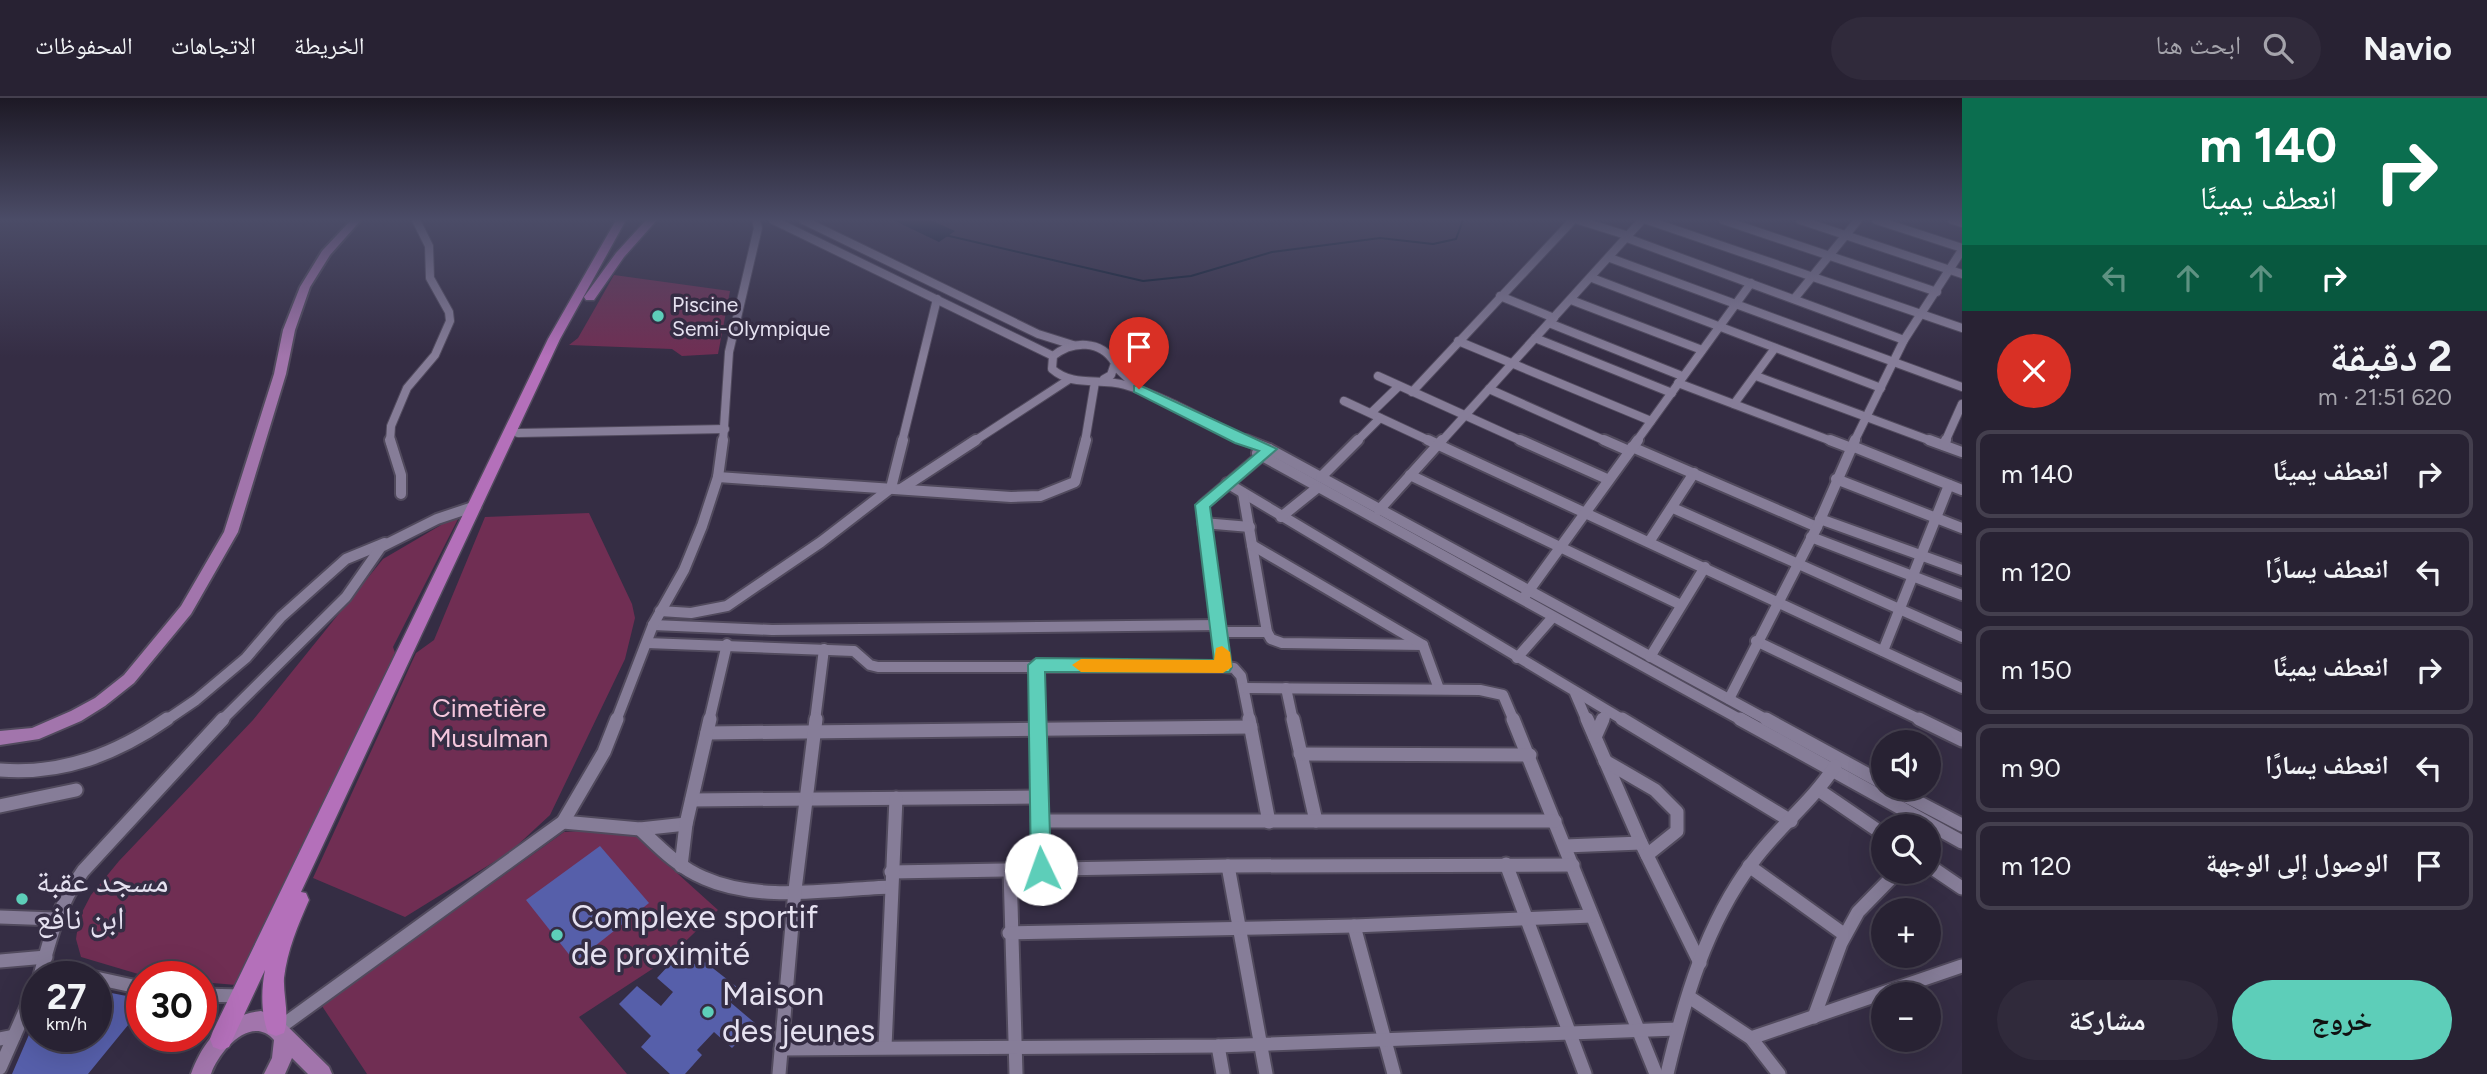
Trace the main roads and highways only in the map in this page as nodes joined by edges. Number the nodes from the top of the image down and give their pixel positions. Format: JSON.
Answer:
{"nodes":[{"id":1,"x":318,"y":266,"type":"edge"},
{"id":2,"x":595,"y":266,"type":"edge"},
{"id":3,"x":615,"y":266,"type":"edge"},
{"id":4,"x":0,"y":738,"type":"edge"},
{"id":5,"x":280,"y":1030,"type":"junction"},
{"id":6,"x":203,"y":1063,"type":"edge"},
{"id":7,"x":274,"y":1074,"type":"edge"},
{"id":8,"x":322,"y":1074,"type":"edge"}],
"edges":[{"from":1,"to":4,"type":"main road"},
{"from":2,"to":6,"type":"highway"},
{"from":3,"to":5,"type":"highway"},
{"from":5,"to":6,"type":"main road"},
{"from":5,"to":7,"type":"main road"},
{"from":5,"to":8,"type":"main road"}]}
